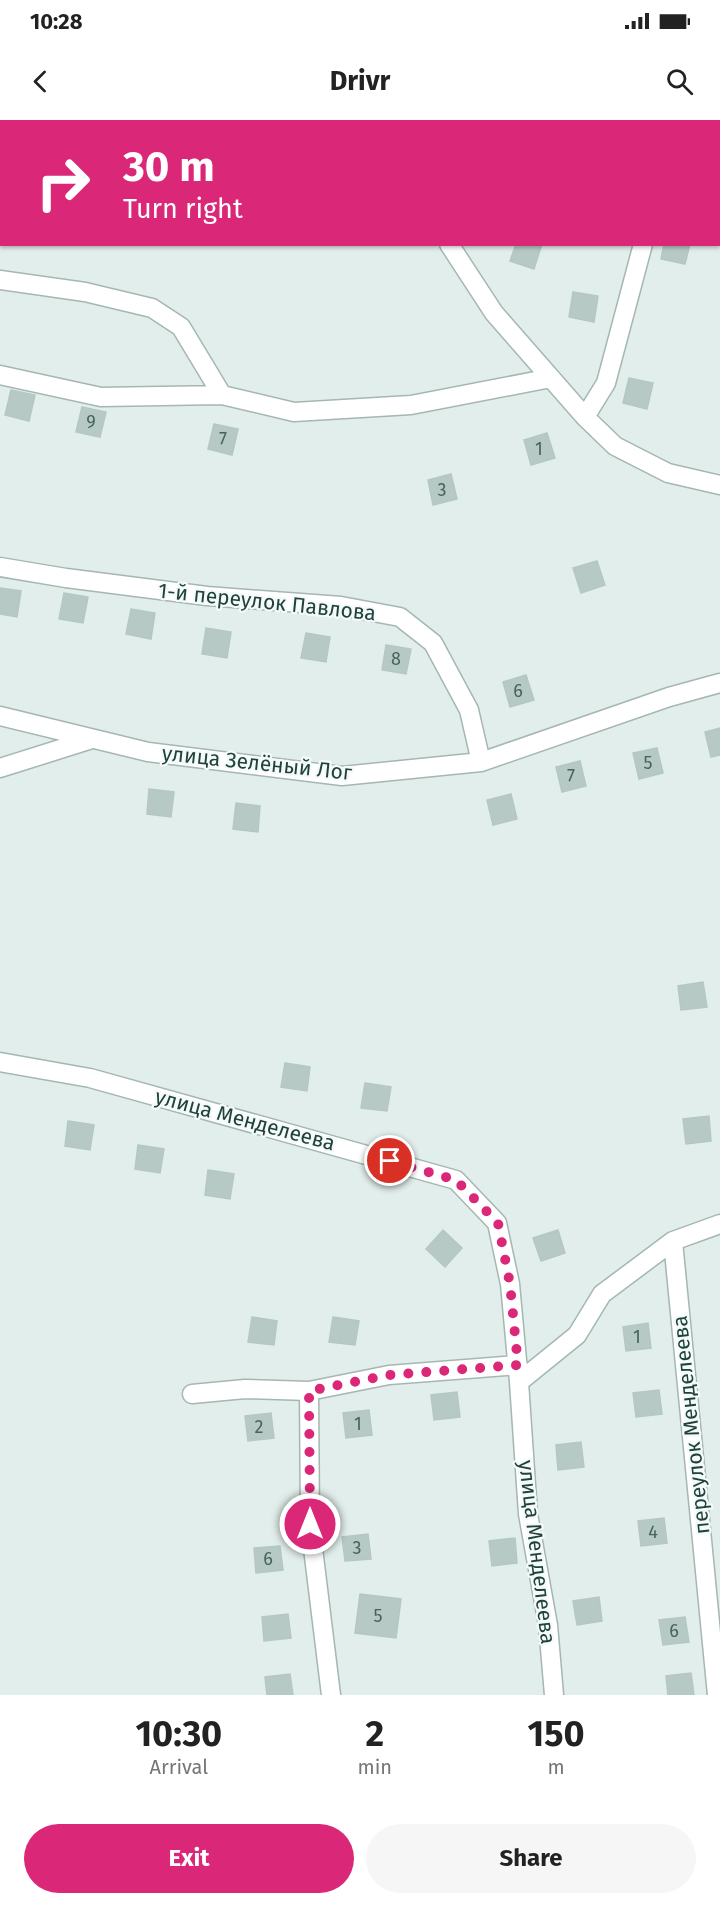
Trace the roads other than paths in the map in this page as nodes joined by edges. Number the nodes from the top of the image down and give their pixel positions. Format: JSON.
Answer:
{"nodes":[{"id":1,"x":450,"y":246,"type":"edge"},
{"id":2,"x":642,"y":246,"type":"edge"},
{"id":3,"x":0,"y":280,"type":"edge"},
{"id":4,"x":0,"y":375,"type":"edge"},
{"id":5,"x":551,"y":378,"type":"junction"},
{"id":6,"x":222,"y":395,"type":"junction"},
{"id":7,"x":585,"y":417,"type":"junction"},
{"id":8,"x":720,"y":485,"type":"edge"},
{"id":9,"x":0,"y":567,"type":"edge"},
{"id":10,"x":720,"y":683,"type":"edge"},
{"id":11,"x":0,"y":716,"type":"edge"},
{"id":12,"x":92,"y":739,"type":"junction"},
{"id":13,"x":481,"y":762,"type":"junction"},
{"id":14,"x":0,"y":768,"type":"edge"},
{"id":15,"x":0,"y":1062,"type":"edge"},
{"id":16,"x":720,"y":1224,"type":"edge"},
{"id":17,"x":673,"y":1241,"type":"junction"},
{"id":18,"x":518,"y":1373,"type":"junction"},
{"id":19,"x":309,"y":1391,"type":"junction"},
{"id":20,"x":192,"y":1394,"type":"dead end"},
{"id":21,"x":331,"y":1695,"type":"edge"},
{"id":22,"x":554,"y":1695,"type":"edge"},
{"id":23,"x":717,"y":1695,"type":"edge"}],
"edges":[{"from":1,"to":5,"type":"street"},
{"from":2,"to":7,"type":"street"},
{"from":3,"to":6,"type":"street"},
{"from":4,"to":6,"type":"street"},
{"from":5,"to":6,"type":"street"},
{"from":5,"to":7,"type":"street"},
{"from":7,"to":8,"type":"street"},
{"from":9,"to":13,"type":"street","name":"1-й переулок Павлова"},
{"from":10,"to":13,"type":"street","name":"улица Зелёный Лог"},
{"from":11,"to":12,"type":"street","name":"улица Зелёный Лог"},
{"from":12,"to":13,"type":"street","name":"улица Зелёный Лог"},
{"from":12,"to":14,"type":"street"},
{"from":15,"to":18,"type":"street","name":"улица Менделеева"},
{"from":16,"to":17,"type":"street"},
{"from":17,"to":18,"type":"street"},
{"from":17,"to":23,"type":"street","name":"переулок Менделеева"},
{"from":18,"to":19,"type":"street"},
{"from":18,"to":22,"type":"street","name":"улица Менделеева"},
{"from":19,"to":20,"type":"street"},
{"from":19,"to":21,"type":"street"}]}
